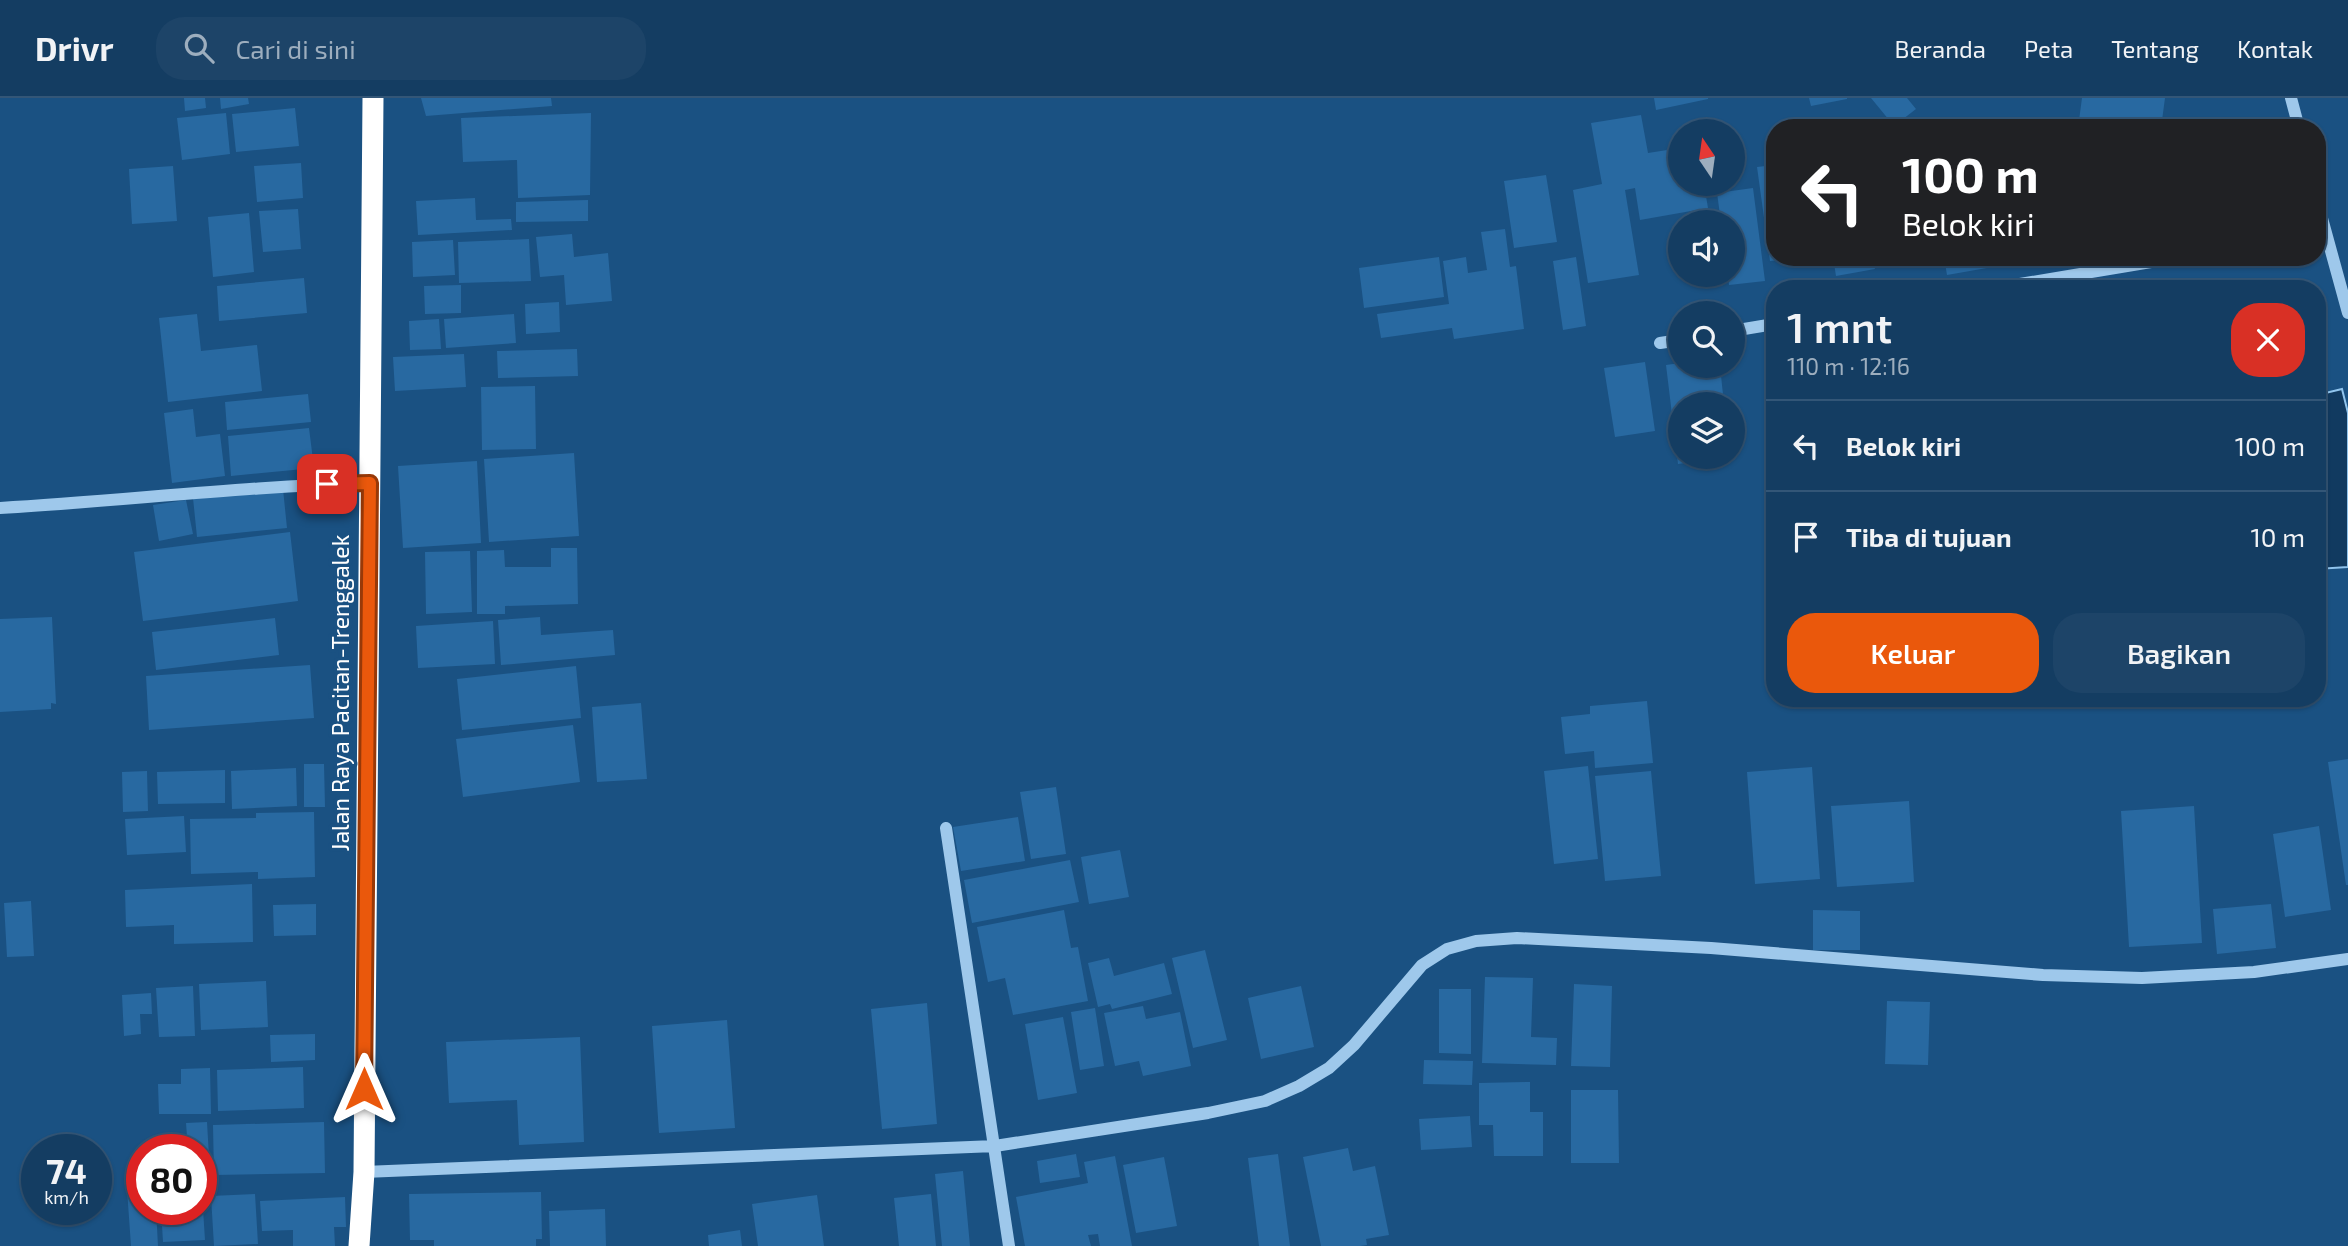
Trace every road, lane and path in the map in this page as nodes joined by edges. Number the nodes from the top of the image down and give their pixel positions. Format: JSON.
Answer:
{"nodes":[{"id":1,"x":373,"y":98,"type":"edge"},
{"id":2,"x":2291,"y":98,"type":"edge"},
{"id":3,"x":2297,"y":119,"type":"edge"},
{"id":4,"x":2326,"y":249,"type":"edge"},
{"id":5,"x":2127,"y":266,"type":"edge"},
{"id":6,"x":2044,"y":280,"type":"edge"},
{"id":7,"x":2348,"y":313,"type":"edge"},
{"id":8,"x":1766,"y":325,"type":"edge"},
{"id":9,"x":1745,"y":329,"type":"edge"},
{"id":10,"x":1668,"y":342,"type":"edge"},
{"id":11,"x":1660,"y":343,"type":"dead end"},
{"id":12,"x":370,"y":483,"type":"junction"},
{"id":13,"x":0,"y":508,"type":"edge"},
{"id":14,"x":946,"y":828,"type":"dead end"},
{"id":15,"x":2348,"y":959,"type":"edge"},
{"id":16,"x":995,"y":1146,"type":"junction"},
{"id":17,"x":364,"y":1172,"type":"junction"},
{"id":18,"x":359,"y":1246,"type":"edge"},
{"id":19,"x":1009,"y":1246,"type":"edge"}],
"edges":[{"from":1,"to":12,"type":"highway","name":"Jalan Raya Pacitan-Trenggalek"},
{"from":2,"to":3,"type":"street"},
{"from":4,"to":7,"type":"street"},
{"from":5,"to":6,"type":"street"},
{"from":8,"to":9,"type":"street"},
{"from":10,"to":11,"type":"street"},
{"from":12,"to":13,"type":"street"},
{"from":12,"to":17,"type":"highway","name":"Jalan Raya Pacitan-Trenggalek"},
{"from":14,"to":16,"type":"street"},
{"from":15,"to":16,"type":"street"},
{"from":16,"to":17,"type":"street"},
{"from":16,"to":19,"type":"street"},
{"from":17,"to":18,"type":"highway","name":"Jalan Raya Pacitan-Trenggalek"}]}
